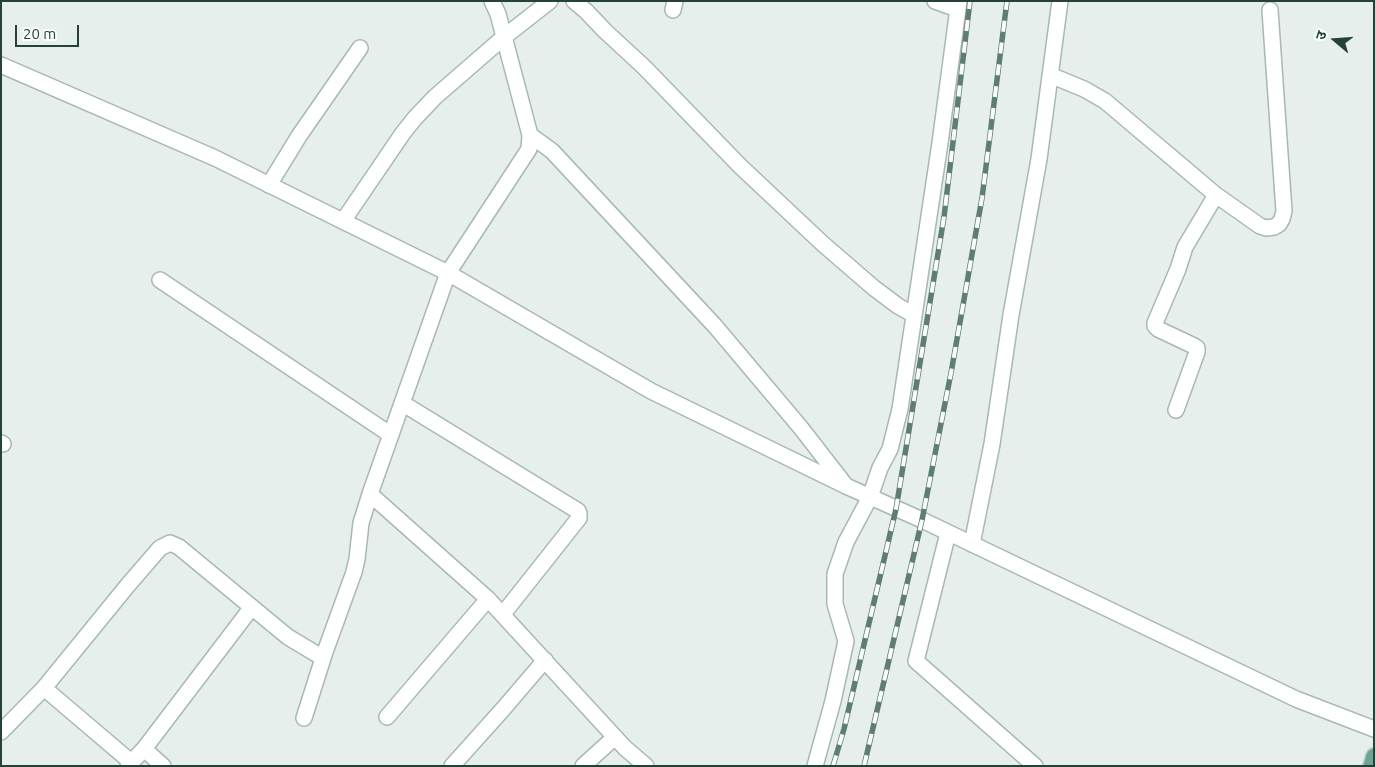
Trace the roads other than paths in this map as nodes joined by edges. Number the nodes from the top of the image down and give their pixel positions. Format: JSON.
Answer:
{"nodes":[{"id":1,"x":492,"y":1,"type":"edge"},
{"id":2,"x":550,"y":1,"type":"edge"},
{"id":3,"x":574,"y":1,"type":"edge"},
{"id":4,"x":935,"y":1,"type":"edge"},
{"id":5,"x":1060,"y":1,"type":"edge"},
{"id":6,"x":958,"y":5,"type":"edge"},
{"id":7,"x":1270,"y":10,"type":"dead end"},
{"id":8,"x":504,"y":37,"type":"junction"},
{"id":9,"x":360,"y":48,"type":"dead end"},
{"id":10,"x":1,"y":65,"type":"edge"},
{"id":11,"x":1050,"y":75,"type":"junction"},
{"id":12,"x":530,"y":136,"type":"junction"},
{"id":13,"x":269,"y":185,"type":"junction"},
{"id":14,"x":1216,"y":195,"type":"junction"},
{"id":15,"x":343,"y":221,"type":"junction"},
{"id":16,"x":448,"y":273,"type":"junction"},
{"id":17,"x":160,"y":280,"type":"dead end"},
{"id":18,"x":914,"y":315,"type":"junction"},
{"id":19,"x":402,"y":403,"type":"junction"},
{"id":20,"x":1176,"y":410,"type":"dead end"},
{"id":21,"x":391,"y":435,"type":"junction"},
{"id":22,"x":846,"y":486,"type":"junction"},
{"id":23,"x":370,"y":494,"type":"junction"},
{"id":24,"x":870,"y":497,"type":"junction"},
{"id":25,"x":948,"y":533,"type":"junction"},
{"id":26,"x":972,"y":544,"type":"junction"},
{"id":27,"x":488,"y":598,"type":"junction"},
{"id":28,"x":252,"y":606,"type":"junction"},
{"id":29,"x":503,"y":614,"type":"junction"},
{"id":30,"x":323,"y":658,"type":"junction"},
{"id":31,"x":545,"y":660,"type":"junction"},
{"id":32,"x":44,"y":688,"type":"junction"},
{"id":33,"x":387,"y":717,"type":"dead end"},
{"id":34,"x":304,"y":718,"type":"dead end"},
{"id":35,"x":1374,"y":729,"type":"edge"},
{"id":36,"x":1,"y":732,"type":"edge"},
{"id":37,"x":615,"y":737,"type":"junction"},
{"id":38,"x":144,"y":749,"type":"junction"},
{"id":39,"x":1374,"y":756,"type":"edge"},
{"id":40,"x":130,"y":764,"type":"edge"},
{"id":41,"x":163,"y":766,"type":"edge"},
{"id":42,"x":452,"y":766,"type":"edge"},
{"id":43,"x":583,"y":766,"type":"edge"},
{"id":44,"x":646,"y":766,"type":"edge"},
{"id":45,"x":815,"y":766,"type":"edge"},
{"id":46,"x":1036,"y":766,"type":"edge"},
{"id":47,"x":1370,"y":766,"type":"edge"}],
"edges":[{"from":1,"to":8,"type":"street"},
{"from":2,"to":8,"type":"street"},
{"from":3,"to":18,"type":"street"},
{"from":4,"to":6,"type":"street"},
{"from":5,"to":11,"type":"street"},
{"from":6,"to":18,"type":"street"},
{"from":7,"to":14,"type":"street"},
{"from":8,"to":12,"type":"street"},
{"from":8,"to":15,"type":"street"},
{"from":9,"to":13,"type":"street"},
{"from":10,"to":13,"type":"street"},
{"from":11,"to":14,"type":"street"},
{"from":11,"to":26,"type":"street"},
{"from":12,"to":16,"type":"street"},
{"from":12,"to":22,"type":"street"},
{"from":13,"to":15,"type":"street"},
{"from":14,"to":20,"type":"street"},
{"from":15,"to":16,"type":"street"},
{"from":16,"to":19,"type":"street"},
{"from":16,"to":22,"type":"street"},
{"from":17,"to":21,"type":"street"},
{"from":18,"to":24,"type":"street"},
{"from":19,"to":21,"type":"street"},
{"from":19,"to":29,"type":"street"},
{"from":21,"to":23,"type":"street"},
{"from":22,"to":24,"type":"street"},
{"from":23,"to":27,"type":"street"},
{"from":23,"to":30,"type":"street"},
{"from":24,"to":25,"type":"street"},
{"from":24,"to":45,"type":"street"},
{"from":25,"to":26,"type":"street"},
{"from":25,"to":46,"type":"street"},
{"from":26,"to":35,"type":"street"},
{"from":27,"to":29,"type":"street"},
{"from":27,"to":33,"type":"street"},
{"from":28,"to":30,"type":"street"},
{"from":28,"to":32,"type":"street"},
{"from":28,"to":38,"type":"street"},
{"from":29,"to":31,"type":"street"},
{"from":30,"to":34,"type":"street"},
{"from":31,"to":37,"type":"street"},
{"from":31,"to":42,"type":"street"},
{"from":32,"to":36,"type":"street"},
{"from":32,"to":40,"type":"street"},
{"from":37,"to":43,"type":"street"},
{"from":37,"to":44,"type":"street"},
{"from":38,"to":40,"type":"street"},
{"from":38,"to":41,"type":"street"},
{"from":39,"to":47,"type":"main road"}]}
